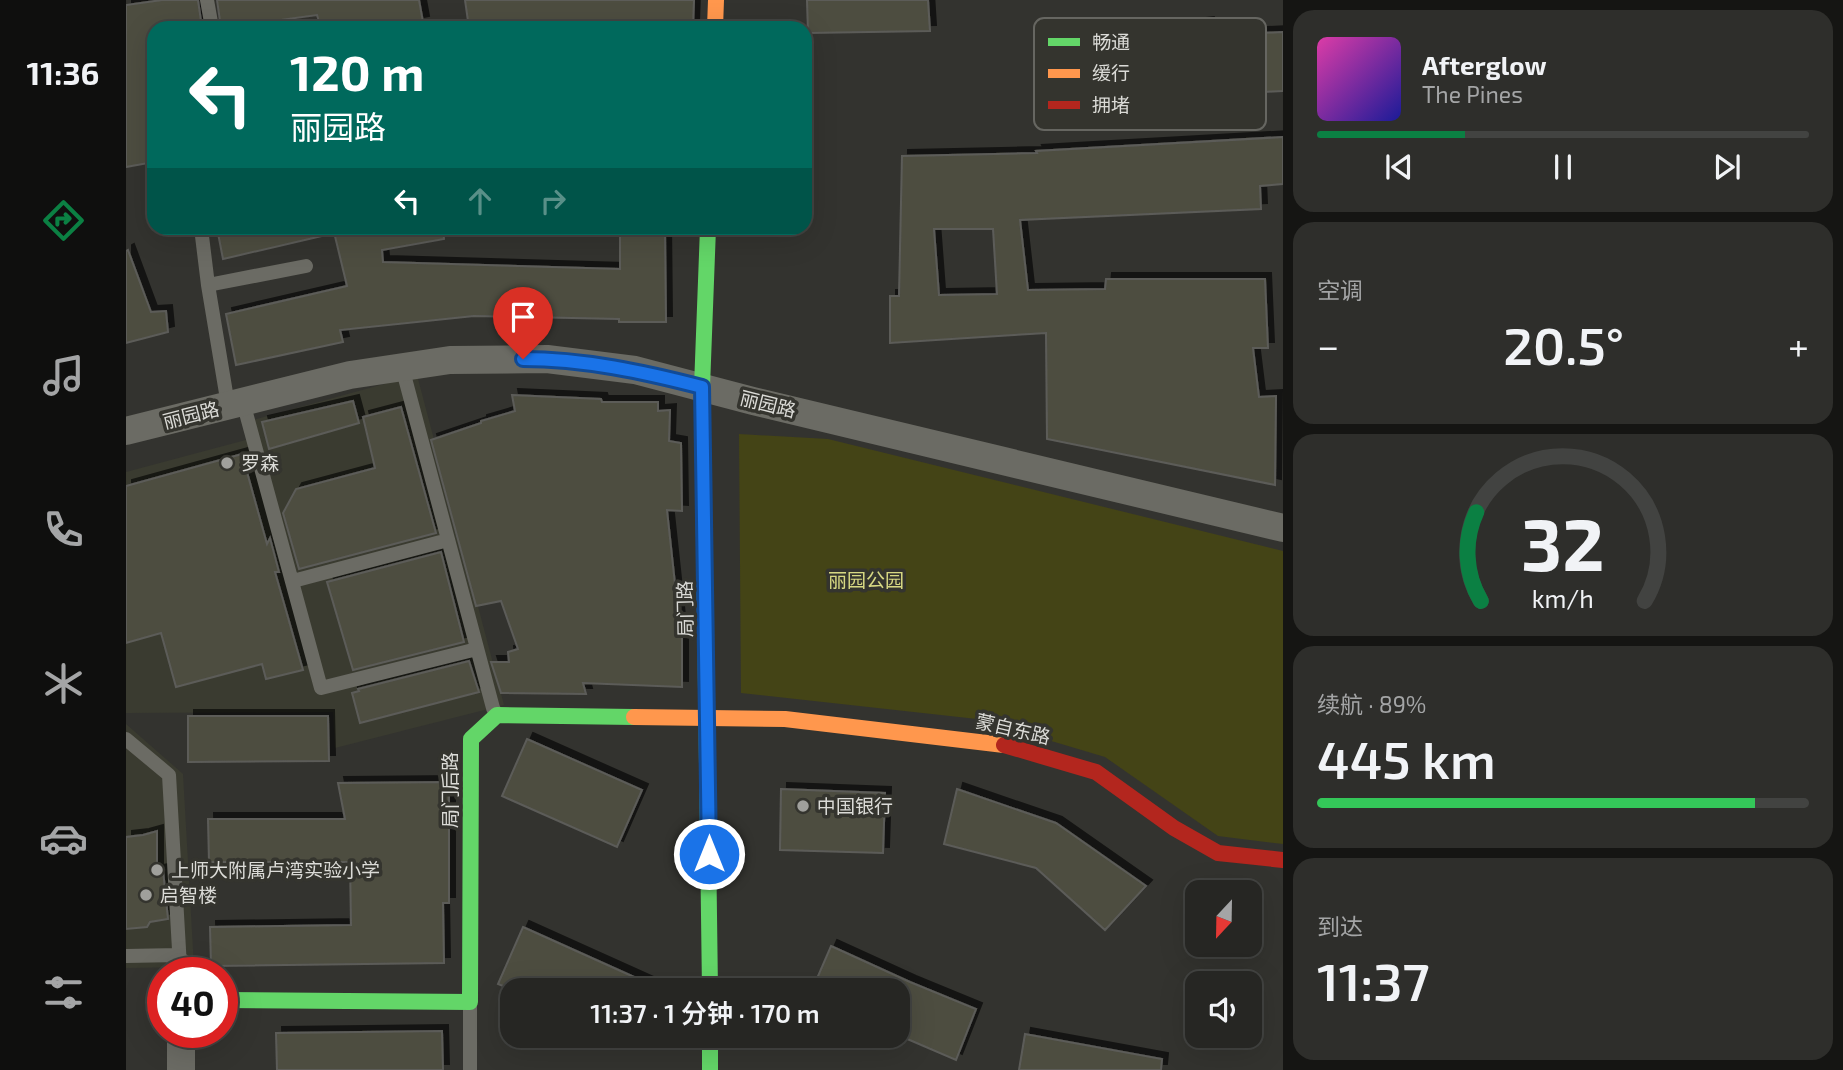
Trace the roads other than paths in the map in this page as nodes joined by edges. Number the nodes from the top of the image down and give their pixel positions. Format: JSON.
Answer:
{"nodes":[{"id":1,"x":207,"y":0,"type":"edge"},
{"id":2,"x":716,"y":0,"type":"edge"},
{"id":3,"x":211,"y":21,"type":"edge"},
{"id":4,"x":715,"y":21,"type":"edge"},
{"id":5,"x":202,"y":235,"type":"edge"},
{"id":6,"x":708,"y":235,"type":"edge"},
{"id":7,"x":306,"y":266,"type":"dead end"},
{"id":8,"x":208,"y":285,"type":"junction"},
{"id":9,"x":402,"y":367,"type":"junction"},
{"id":10,"x":702,"y":387,"type":"junction"},
{"id":11,"x":235,"y":404,"type":"junction"},
{"id":12,"x":126,"y":431,"type":"edge"},
{"id":13,"x":1283,"y":528,"type":"edge"},
{"id":14,"x":448,"y":540,"type":"junction"},
{"id":15,"x":293,"y":582,"type":"junction"},
{"id":16,"x":477,"y":649,"type":"junction"},
{"id":17,"x":497,"y":715,"type":"junction"},
{"id":18,"x":707,"y":717,"type":"junction"},
{"id":19,"x":126,"y":738,"type":"edge"},
{"id":20,"x":1283,"y":860,"type":"edge"},
{"id":21,"x":126,"y":957,"type":"edge"},
{"id":22,"x":179,"y":957,"type":"edge"},
{"id":23,"x":147,"y":960,"type":"edge"},
{"id":24,"x":710,"y":978,"type":"edge"},
{"id":25,"x":238,"y":1000,"type":"edge"},
{"id":26,"x":470,"y":1002,"type":"junction"},
{"id":27,"x":181,"y":1048,"type":"edge"},
{"id":28,"x":710,"y":1048,"type":"edge"},
{"id":29,"x":181,"y":1070,"type":"edge"},
{"id":30,"x":470,"y":1070,"type":"edge"},
{"id":31,"x":710,"y":1070,"type":"edge"}],
"edges":[{"from":1,"to":3,"type":"lane"},
{"from":2,"to":4,"type":"street"},
{"from":5,"to":8,"type":"lane"},
{"from":6,"to":10,"type":"street","name":"局门路"},
{"from":7,"to":8,"type":"lane"},
{"from":8,"to":11,"type":"lane"},
{"from":9,"to":10,"type":"street","name":"丽园路"},
{"from":9,"to":11,"type":"street","name":"丽园路"},
{"from":9,"to":14,"type":"lane"},
{"from":10,"to":13,"type":"street","name":"丽园路"},
{"from":10,"to":18,"type":"street","name":"局门路"},
{"from":11,"to":12,"type":"street","name":"丽园路"},
{"from":11,"to":15,"type":"lane"},
{"from":14,"to":15,"type":"lane"},
{"from":14,"to":16,"type":"lane"},
{"from":15,"to":16,"type":"lane"},
{"from":16,"to":17,"type":"lane"},
{"from":17,"to":18,"type":"street"},
{"from":17,"to":26,"type":"street","name":"局门后路"},
{"from":18,"to":20,"type":"street","name":"蒙自东路"},
{"from":18,"to":24,"type":"street","name":"局门路"},
{"from":19,"to":22,"type":"lane"},
{"from":21,"to":23,"type":"lane"},
{"from":25,"to":26,"type":"street"},
{"from":26,"to":30,"type":"lane"},
{"from":27,"to":29,"type":"street"},
{"from":28,"to":31,"type":"street"}]}
